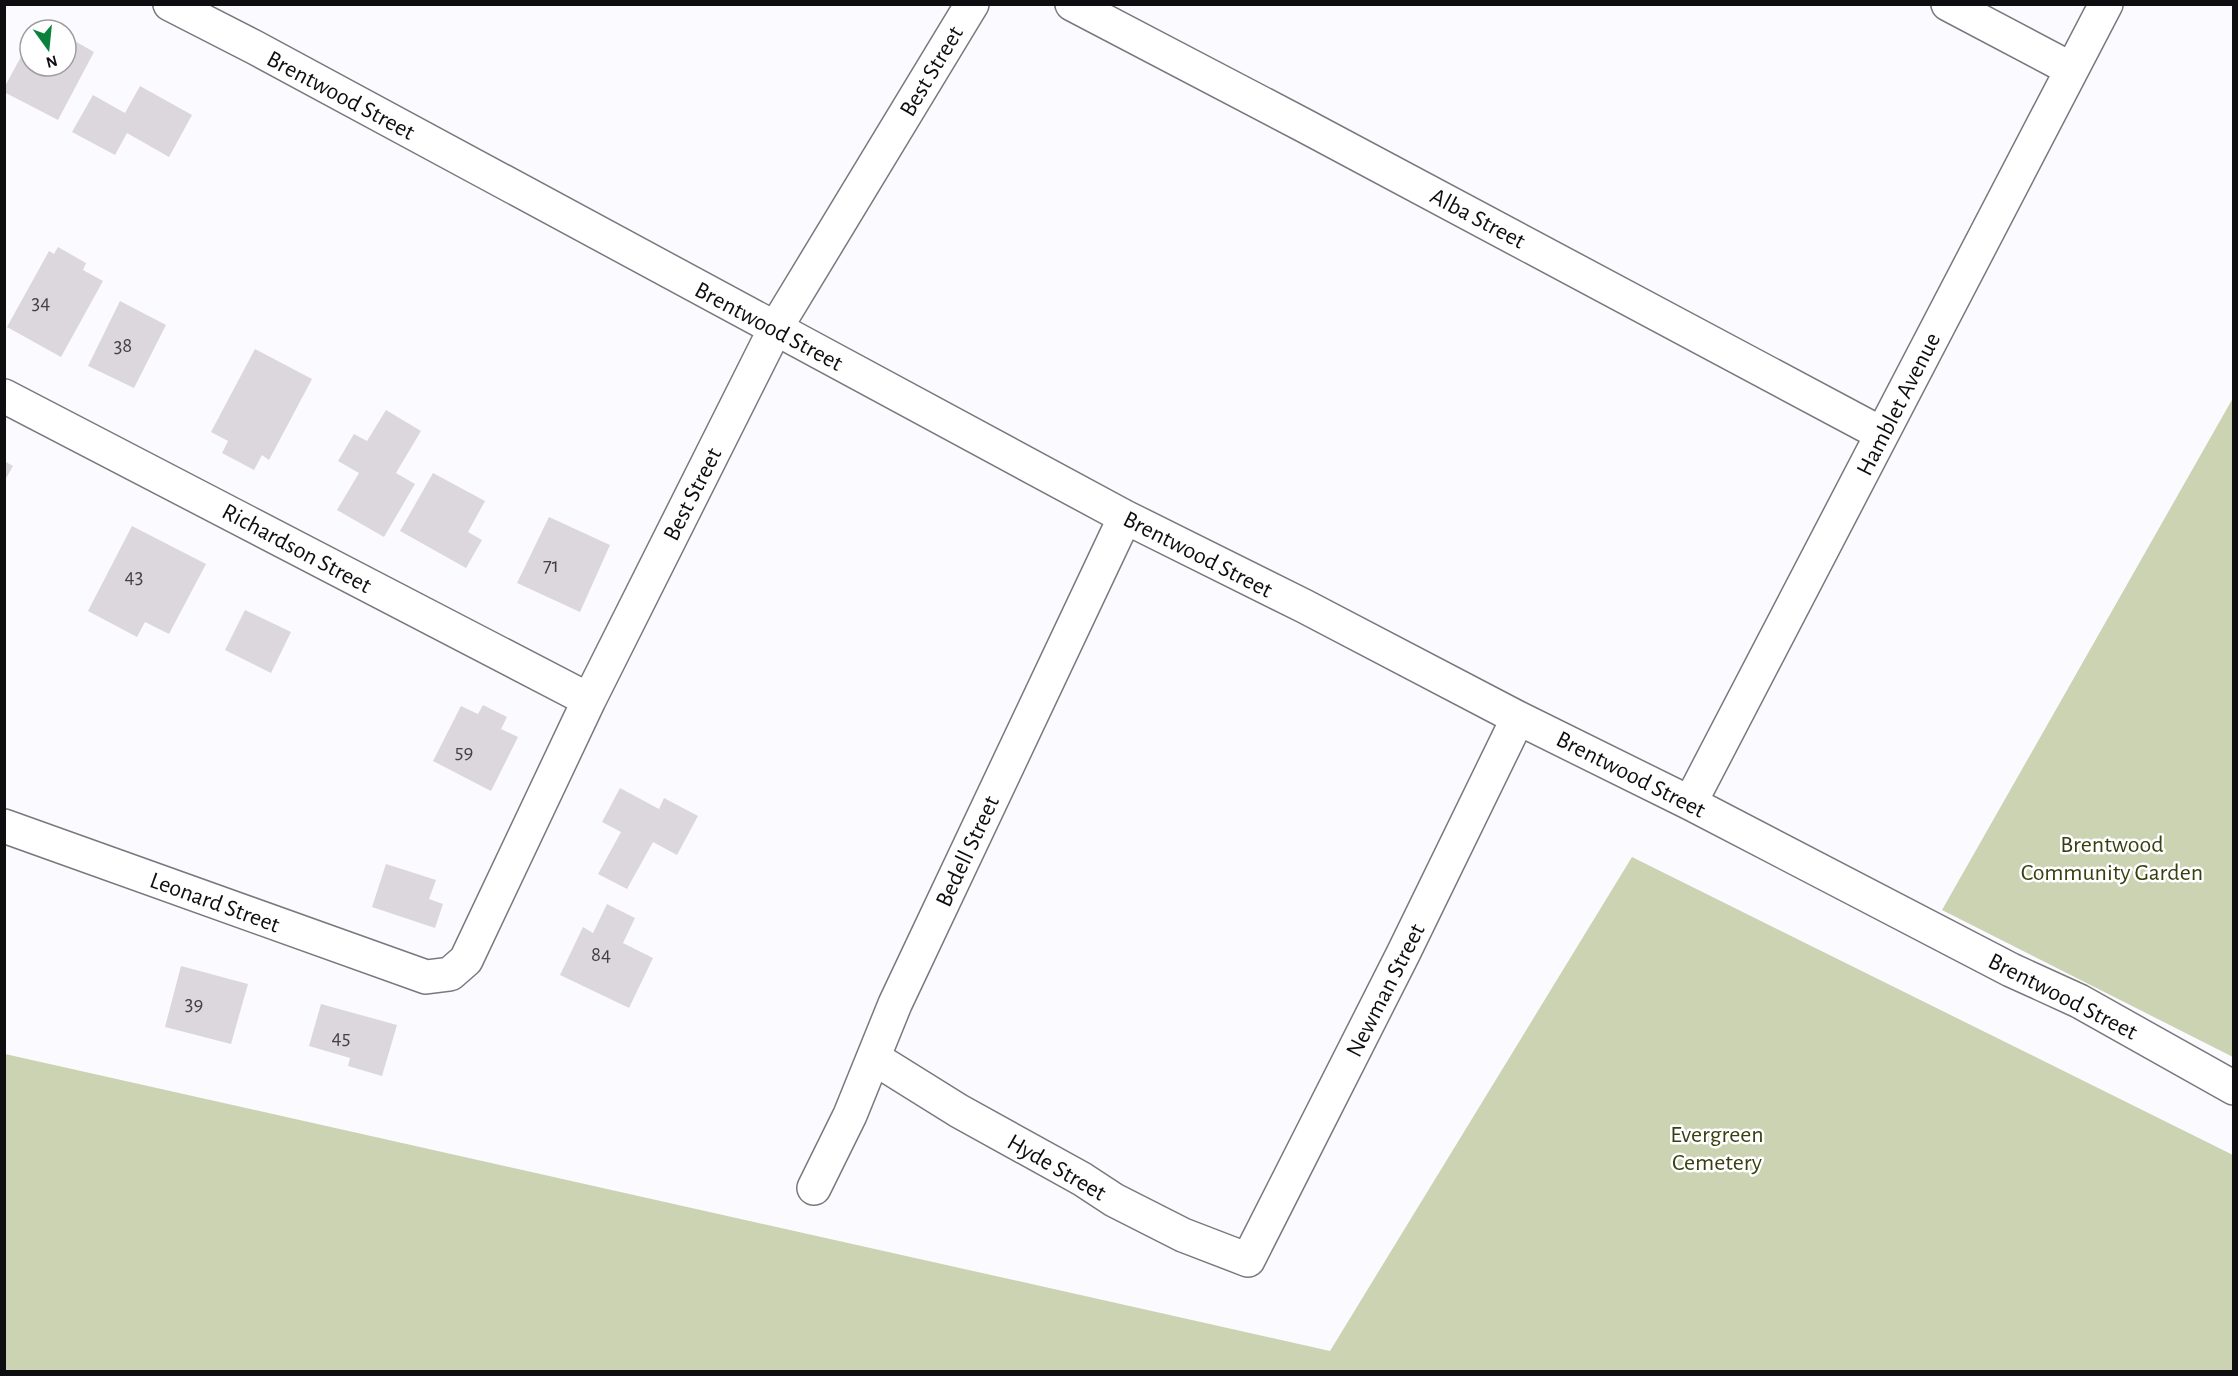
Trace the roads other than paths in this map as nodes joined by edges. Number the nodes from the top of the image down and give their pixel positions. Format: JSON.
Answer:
{"nodes":[{"id":1,"x":170,"y":4,"type":"edge"},
{"id":2,"x":972,"y":4,"type":"edge"},
{"id":3,"x":1072,"y":4,"type":"edge"},
{"id":4,"x":1948,"y":4,"type":"edge"},
{"id":5,"x":2106,"y":4,"type":"edge"},
{"id":6,"x":2071,"y":69,"type":"junction"},
{"id":7,"x":774,"y":329,"type":"junction"},
{"id":8,"x":4,"y":396,"type":"edge"},
{"id":9,"x":1882,"y":434,"type":"junction"},
{"id":10,"x":1125,"y":517,"type":"junction"},
{"id":11,"x":589,"y":700,"type":"junction"},
{"id":12,"x":1518,"y":718,"type":"junction"},
{"id":13,"x":1690,"y":803,"type":"junction"},
{"id":14,"x":4,"y":826,"type":"edge"},
{"id":15,"x":426,"y":977,"type":"joint"},
{"id":16,"x":874,"y":1058,"type":"junction"},
{"id":17,"x":2234,"y":1088,"type":"edge"},
{"id":18,"x":814,"y":1188,"type":"dead end"},
{"id":19,"x":1248,"y":1260,"type":"joint"}],
"edges":[{"from":1,"to":7,"type":"street","name":"Brentwood Street"},
{"from":2,"to":7,"type":"street","name":"Best Street"},
{"from":3,"to":9,"type":"street","name":"Alba Street"},
{"from":4,"to":6,"type":"street"},
{"from":5,"to":6,"type":"street","name":"Hamblet Avenue"},
{"from":6,"to":9,"type":"street","name":"Hamblet Avenue"},
{"from":7,"to":10,"type":"street","name":"Brentwood Street"},
{"from":7,"to":11,"type":"street","name":"Best Street"},
{"from":8,"to":11,"type":"street","name":"Richardson Street"},
{"from":9,"to":13,"type":"street","name":"Hamblet Avenue"},
{"from":10,"to":12,"type":"street","name":"Brentwood Street"},
{"from":10,"to":16,"type":"street","name":"Bedell Street"},
{"from":11,"to":15,"type":"street","name":"Best Street"},
{"from":12,"to":13,"type":"street","name":"Brentwood Street"},
{"from":12,"to":19,"type":"street","name":"Newman Street"},
{"from":13,"to":17,"type":"street","name":"Brentwood Street"},
{"from":14,"to":15,"type":"street","name":"Leonard Street"},
{"from":16,"to":18,"type":"street","name":"Bedell Street"},
{"from":16,"to":19,"type":"street","name":"Hyde Street"}]}
